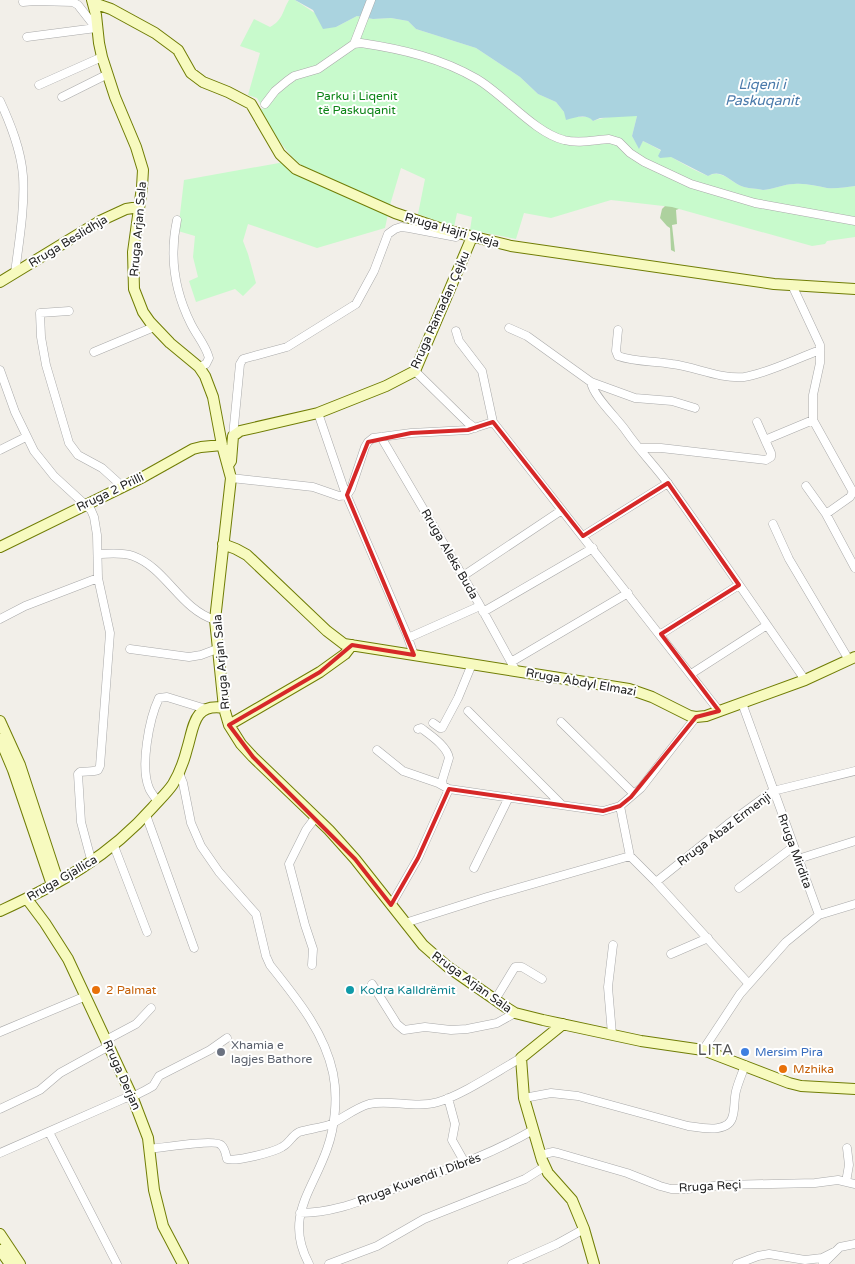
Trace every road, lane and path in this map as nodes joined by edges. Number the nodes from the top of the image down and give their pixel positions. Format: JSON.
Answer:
{"nodes":[{"id":1,"x":371,"y":0,"type":"edge"},
{"id":2,"x":23,"y":2,"type":"dead end"},
{"id":3,"x":93,"y":2,"type":"edge"},
{"id":4,"x":96,"y":15,"type":"junction"},
{"id":5,"x":122,"y":15,"type":"junction"},
{"id":6,"x":96,"y":28,"type":"junction"},
{"id":7,"x":27,"y":37,"type":"dead end"},
{"id":8,"x":358,"y":39,"type":"junction"},
{"id":9,"x":102,"y":57,"type":"junction"},
{"id":10,"x":108,"y":74,"type":"junction"},
{"id":11,"x":39,"y":85,"type":"dead end"},
{"id":12,"x":62,"y":97,"type":"dead end"},
{"id":13,"x":0,"y":102,"type":"edge"},
{"id":14,"x":264,"y":104,"type":"dead end"},
{"id":15,"x":138,"y":207,"type":"junction"},
{"id":16,"x":177,"y":220,"type":"dead end"},
{"id":17,"x":853,"y":220,"type":"edge"},
{"id":18,"x":471,"y":239,"type":"junction"},
{"id":19,"x":16,"y":273,"type":"junction"},
{"id":20,"x":0,"y":282,"type":"edge"},
{"id":21,"x":792,"y":286,"type":"junction"},
{"id":22,"x":855,"y":289,"type":"edge"},
{"id":23,"x":69,"y":311,"type":"dead end"},
{"id":24,"x":154,"y":327,"type":"junction"},
{"id":25,"x":509,"y":328,"type":"dead end"},
{"id":26,"x":618,"y":330,"type":"dead end"},
{"id":27,"x":456,"y":331,"type":"dead end"},
{"id":28,"x":820,"y":350,"type":"junction"},
{"id":29,"x":94,"y":352,"type":"dead end"},
{"id":30,"x":199,"y":368,"type":"junction"},
{"id":31,"x":0,"y":370,"type":"edge"},
{"id":32,"x":415,"y":372,"type":"junction"},
{"id":33,"x":591,"y":382,"type":"junction"},
{"id":34,"x":695,"y":408,"type":"dead end"},
{"id":35,"x":318,"y":413,"type":"junction"},
{"id":36,"x":813,"y":420,"type":"junction"},
{"id":37,"x":493,"y":422,"type":"junction"},
{"id":38,"x":757,"y":422,"type":"dead end"},
{"id":39,"x":475,"y":428,"type":"junction"},
{"id":40,"x":233,"y":436,"type":"junction"},
{"id":41,"x":26,"y":437,"type":"junction"},
{"id":42,"x":382,"y":437,"type":"junction"},
{"id":43,"x":765,"y":440,"type":"junction"},
{"id":44,"x":222,"y":444,"type":"junction"},
{"id":45,"x":640,"y":448,"type":"junction"},
{"id":46,"x":0,"y":450,"type":"edge"},
{"id":47,"x":228,"y":466,"type":"junction"},
{"id":48,"x":232,"y":478,"type":"junction"},
{"id":49,"x":668,"y":483,"type":"junction"},
{"id":50,"x":806,"y":486,"type":"dead end"},
{"id":51,"x":123,"y":487,"type":"junction"},
{"id":52,"x":347,"y":495,"type":"junction"},
{"id":53,"x":85,"y":505,"type":"junction"},
{"id":54,"x":562,"y":510,"type":"junction"},
{"id":55,"x":826,"y":514,"type":"junction"},
{"id":56,"x":773,"y":524,"type":"dead end"},
{"id":57,"x":583,"y":536,"type":"junction"},
{"id":58,"x":223,"y":544,"type":"junction"},
{"id":59,"x":0,"y":547,"type":"edge"},
{"id":60,"x":593,"y":548,"type":"junction"},
{"id":61,"x":98,"y":554,"type":"junction"},
{"id":62,"x":855,"y":568,"type":"edge"},
{"id":63,"x":463,"y":576,"type":"junction"},
{"id":64,"x":98,"y":578,"type":"junction"},
{"id":65,"x":739,"y":586,"type":"junction"},
{"id":66,"x":628,"y":593,"type":"junction"},
{"id":67,"x":482,"y":609,"type":"junction"},
{"id":68,"x":0,"y":619,"type":"edge"},
{"id":69,"x":215,"y":620,"type":"junction"},
{"id":70,"x":767,"y":625,"type":"junction"},
{"id":71,"x":661,"y":634,"type":"junction"},
{"id":72,"x":408,"y":638,"type":"junction"},
{"id":73,"x":352,"y":646,"type":"junction"},
{"id":74,"x":130,"y":649,"type":"dead end"},
{"id":75,"x":217,"y":649,"type":"junction"},
{"id":76,"x":414,"y":655,"type":"junction"},
{"id":77,"x":852,"y":659,"type":"edge"},
{"id":78,"x":472,"y":664,"type":"junction"},
{"id":79,"x":514,"y":667,"type":"junction"},
{"id":80,"x":691,"y":674,"type":"junction"},
{"id":81,"x":805,"y":680,"type":"junction"},
{"id":82,"x":742,"y":702,"type":"junction"},
{"id":83,"x":224,"y":708,"type":"junction"},
{"id":84,"x":206,"y":709,"type":"junction"},
{"id":85,"x":468,"y":711,"type":"dead end"},
{"id":86,"x":719,"y":711,"type":"junction"},
{"id":87,"x":696,"y":717,"type":"junction"},
{"id":88,"x":0,"y":721,"type":"edge"},
{"id":89,"x":561,"y":722,"type":"dead end"},
{"id":90,"x":433,"y":723,"type":"dead end"},
{"id":91,"x":229,"y":725,"type":"junction"},
{"id":92,"x":418,"y":728,"type":"dead end"},
{"id":93,"x":0,"y":739,"type":"edge"},
{"id":94,"x":378,"y":750,"type":"dead end"},
{"id":95,"x":855,"y":771,"type":"edge"},
{"id":96,"x":179,"y":773,"type":"junction"},
{"id":97,"x":446,"y":787,"type":"junction"},
{"id":98,"x":774,"y":791,"type":"junction"},
{"id":99,"x":634,"y":794,"type":"junction"},
{"id":100,"x":508,"y":797,"type":"junction"},
{"id":101,"x":158,"y":802,"type":"junction"},
{"id":102,"x":562,"y":805,"type":"junction"},
{"id":103,"x":620,"y":806,"type":"junction"},
{"id":104,"x":146,"y":815,"type":"junction"},
{"id":105,"x":315,"y":818,"type":"junction"},
{"id":106,"x":855,"y":841,"type":"edge"},
{"id":107,"x":114,"y":846,"type":"junction"},
{"id":108,"x":793,"y":846,"type":"junction"},
{"id":109,"x":630,"y":856,"type":"junction"},
{"id":110,"x":798,"y":859,"type":"junction"},
{"id":111,"x":92,"y":863,"type":"junction"},
{"id":112,"x":474,"y":868,"type":"dead end"},
{"id":113,"x":656,"y":882,"type":"junction"},
{"id":114,"x":55,"y":883,"type":"junction"},
{"id":115,"x":739,"y":888,"type":"dead end"},
{"id":116,"x":27,"y":899,"type":"junction"},
{"id":117,"x":855,"y":904,"type":"edge"},
{"id":118,"x":391,"y":906,"type":"junction"},
{"id":119,"x":1,"y":908,"type":"edge"},
{"id":120,"x":819,"y":915,"type":"junction"},
{"id":121,"x":405,"y":923,"type":"junction"},
{"id":122,"x":147,"y":932,"type":"dead end"},
{"id":123,"x":708,"y":938,"type":"junction"},
{"id":124,"x":613,"y":946,"type":"dead end"},
{"id":125,"x":194,"y":948,"type":"dead end"},
{"id":126,"x":671,"y":954,"type":"dead end"},
{"id":127,"x":312,"y":965,"type":"dead end"},
{"id":128,"x":542,"y":979,"type":"dead end"},
{"id":129,"x":748,"y":983,"type":"junction"},
{"id":130,"x":372,"y":984,"type":"dead end"},
{"id":131,"x":86,"y":996,"type":"junction"},
{"id":132,"x":495,"y":1000,"type":"junction"},
{"id":133,"x":151,"y":1008,"type":"dead end"},
{"id":134,"x":515,"y":1013,"type":"junction"},
{"id":135,"x":563,"y":1024,"type":"junction"},
{"id":136,"x":0,"y":1032,"type":"edge"},
{"id":137,"x":612,"y":1034,"type":"junction"},
{"id":138,"x":227,"y":1038,"type":"dead end"},
{"id":139,"x":107,"y":1043,"type":"junction"},
{"id":140,"x":703,"y":1050,"type":"junction"},
{"id":141,"x":521,"y":1058,"type":"junction"},
{"id":142,"x":744,"y":1065,"type":"junction"},
{"id":143,"x":855,"y":1089,"type":"edge"},
{"id":144,"x":132,"y":1096,"type":"junction"},
{"id":145,"x":448,"y":1098,"type":"junction"},
{"id":146,"x":524,"y":1098,"type":"junction"},
{"id":147,"x":0,"y":1109,"type":"edge"},
{"id":148,"x":334,"y":1122,"type":"junction"},
{"id":149,"x":533,"y":1130,"type":"junction"},
{"id":150,"x":48,"y":1132,"type":"junction"},
{"id":151,"x":846,"y":1148,"type":"dead end"},
{"id":152,"x":149,"y":1149,"type":"junction"},
{"id":153,"x":0,"y":1153,"type":"edge"},
{"id":154,"x":540,"y":1155,"type":"junction"},
{"id":155,"x":465,"y":1164,"type":"junction"},
{"id":156,"x":544,"y":1167,"type":"junction"},
{"id":157,"x":846,"y":1182,"type":"junction"},
{"id":158,"x":855,"y":1184,"type":"edge"},
{"id":159,"x":300,"y":1213,"type":"junction"},
{"id":160,"x":584,"y":1229,"type":"junction"},
{"id":161,"x":0,"y":1234,"type":"edge"},
{"id":162,"x":855,"y":1244,"type":"edge"},
{"id":163,"x":0,"y":1250,"type":"edge"},
{"id":164,"x":834,"y":1252,"type":"junction"},
{"id":165,"x":781,"y":1255,"type":"junction"},
{"id":166,"x":10,"y":1264,"type":"edge"},
{"id":167,"x":20,"y":1264,"type":"edge"},
{"id":168,"x":117,"y":1264,"type":"edge"},
{"id":169,"x":183,"y":1264,"type":"edge"},
{"id":170,"x":309,"y":1264,"type":"edge"},
{"id":171,"x":329,"y":1264,"type":"edge"},
{"id":172,"x":512,"y":1264,"type":"edge"},
{"id":173,"x":594,"y":1264,"type":"edge"},
{"id":174,"x":737,"y":1264,"type":"edge"},
{"id":175,"x":777,"y":1264,"type":"edge"},
{"id":176,"x":823,"y":1264,"type":"edge"}],
"edges":[{"from":1,"to":8,"type":"street"},
{"from":2,"to":6,"type":"street"},
{"from":3,"to":4,"type":"street","name":"Rruga Arjan Sala"},
{"from":3,"to":5,"type":"street","name":"Rruga Hajri Skeja"},
{"from":4,"to":5,"type":"street","name":"Rruga Hajri Skeja"},
{"from":4,"to":6,"type":"street","name":"Rruga Arjan Sala"},
{"from":5,"to":18,"type":"street","name":"Rruga Hajri Skeja"},
{"from":6,"to":7,"type":"street"},
{"from":6,"to":9,"type":"street","name":"Rruga Arjan Sala"},
{"from":8,"to":14,"type":"street"},
{"from":8,"to":17,"type":"street"},
{"from":9,"to":10,"type":"street","name":"Rruga Arjan Sala"},
{"from":9,"to":11,"type":"street"},
{"from":10,"to":12,"type":"street"},
{"from":10,"to":15,"type":"street","name":"Rruga Arjan Sala"},
{"from":13,"to":19,"type":"street"},
{"from":15,"to":19,"type":"street","name":"Rruga Beslidhja"},
{"from":15,"to":24,"type":"street","name":"Rruga Arjan Sala"},
{"from":16,"to":30,"type":"street"},
{"from":18,"to":21,"type":"street","name":"Rruga Hajri Skeja"},
{"from":18,"to":32,"type":"street","name":"Rruga Ramadan Çejku"},
{"from":18,"to":40,"type":"street"},
{"from":19,"to":20,"type":"street","name":"Rruga Beslidhja"},
{"from":21,"to":22,"type":"street","name":"Rruga Hajri Skeja"},
{"from":21,"to":28,"type":"street"},
{"from":23,"to":51,"type":"street"},
{"from":24,"to":29,"type":"street"},
{"from":24,"to":30,"type":"street","name":"Rruga Arjan Sala"},
{"from":25,"to":33,"type":"street"},
{"from":26,"to":28,"type":"street"},
{"from":27,"to":37,"type":"street"},
{"from":28,"to":36,"type":"street"},
{"from":30,"to":44,"type":"street","name":"Rruga Arjan Sala"},
{"from":31,"to":41,"type":"street"},
{"from":32,"to":35,"type":"street","name":"Rruga Ramadan Çejku"},
{"from":32,"to":39,"type":"street"},
{"from":33,"to":34,"type":"street"},
{"from":33,"to":45,"type":"street"},
{"from":35,"to":40,"type":"street","name":"Rruga Ramadan Çejku"},
{"from":35,"to":52,"type":"street"},
{"from":36,"to":43,"type":"street"},
{"from":36,"to":55,"type":"street"},
{"from":37,"to":39,"type":"street"},
{"from":37,"to":54,"type":"street"},
{"from":38,"to":43,"type":"street"},
{"from":39,"to":42,"type":"street"},
{"from":40,"to":47,"type":"street"},
{"from":41,"to":46,"type":"street"},
{"from":41,"to":53,"type":"street"},
{"from":42,"to":52,"type":"street"},
{"from":42,"to":63,"type":"street","name":"Rruga Aleks Buda"},
{"from":43,"to":45,"type":"street"},
{"from":44,"to":47,"type":"street","name":"Rruga Arjan Sala"},
{"from":44,"to":51,"type":"street","name":"Rruga 2 Prilli"},
{"from":45,"to":49,"type":"street"},
{"from":47,"to":48,"type":"street","name":"Rruga Arjan Sala"},
{"from":48,"to":52,"type":"street"},
{"from":48,"to":58,"type":"street","name":"Rruga Arjan Sala"},
{"from":49,"to":57,"type":"street"},
{"from":49,"to":65,"type":"street"},
{"from":50,"to":55,"type":"street"},
{"from":51,"to":53,"type":"street","name":"Rruga 2 Prilli"},
{"from":52,"to":72,"type":"street"},
{"from":53,"to":59,"type":"street","name":"Rruga 2 Prilli"},
{"from":53,"to":61,"type":"street"},
{"from":54,"to":57,"type":"street"},
{"from":54,"to":63,"type":"street"},
{"from":55,"to":62,"type":"street"},
{"from":56,"to":77,"type":"street"},
{"from":57,"to":60,"type":"street"},
{"from":58,"to":69,"type":"street","name":"Rruga Arjan Sala"},
{"from":58,"to":73,"type":"street"},
{"from":60,"to":66,"type":"street"},
{"from":60,"to":67,"type":"street"},
{"from":61,"to":64,"type":"street"},
{"from":61,"to":69,"type":"street"},
{"from":63,"to":67,"type":"street","name":"Rruga Aleks Buda"},
{"from":64,"to":68,"type":"street"},
{"from":64,"to":111,"type":"street"},
{"from":65,"to":70,"type":"street"},
{"from":65,"to":71,"type":"street"},
{"from":66,"to":71,"type":"street"},
{"from":66,"to":79,"type":"street"},
{"from":67,"to":72,"type":"street"},
{"from":67,"to":79,"type":"street","name":"Rruga Aleks Buda"},
{"from":69,"to":75,"type":"street","name":"Rruga Arjan Sala"},
{"from":70,"to":80,"type":"street"},
{"from":70,"to":81,"type":"street"},
{"from":71,"to":80,"type":"street"},
{"from":72,"to":76,"type":"street"},
{"from":73,"to":76,"type":"street","name":"Rruga Abdyl Elmazi"},
{"from":73,"to":91,"type":"street"},
{"from":74,"to":75,"type":"street"},
{"from":75,"to":83,"type":"street","name":"Rruga Arjan Sala"},
{"from":76,"to":78,"type":"street","name":"Rruga Abdyl Elmazi"},
{"from":77,"to":81,"type":"street"},
{"from":78,"to":79,"type":"street","name":"Rruga Abdyl Elmazi"},
{"from":78,"to":90,"type":"street"},
{"from":79,"to":87,"type":"street","name":"Rruga Abdyl Elmazi"},
{"from":80,"to":86,"type":"street"},
{"from":81,"to":82,"type":"street"},
{"from":82,"to":86,"type":"street"},
{"from":82,"to":98,"type":"street","name":"Rruga Mirdita"},
{"from":83,"to":84,"type":"street"},
{"from":83,"to":91,"type":"street","name":"Rruga Arjan Sala"},
{"from":84,"to":96,"type":"street","name":"Rruga Gjallica"},
{"from":84,"to":101,"type":"street"},
{"from":85,"to":102,"type":"street"},
{"from":86,"to":87,"type":"street"},
{"from":87,"to":99,"type":"street"},
{"from":88,"to":114,"type":"street"},
{"from":89,"to":99,"type":"street"},
{"from":91,"to":105,"type":"street","name":"Rruga Arjan Sala"},
{"from":92,"to":97,"type":"street"},
{"from":93,"to":114,"type":"street"},
{"from":94,"to":97,"type":"street"},
{"from":95,"to":98,"type":"street","name":"Rruga Abaz Ermenji"},
{"from":96,"to":101,"type":"street","name":"Rruga Gjallica"},
{"from":96,"to":148,"type":"street"},
{"from":97,"to":100,"type":"street"},
{"from":97,"to":118,"type":"street"},
{"from":98,"to":108,"type":"street","name":"Rruga Mirdita"},
{"from":98,"to":113,"type":"street","name":"Rruga Abaz Ermenji"},
{"from":99,"to":103,"type":"street"},
{"from":100,"to":102,"type":"street"},
{"from":100,"to":112,"type":"street"},
{"from":101,"to":104,"type":"street","name":"Rruga Gjallica"},
{"from":102,"to":103,"type":"street"},
{"from":103,"to":109,"type":"street"},
{"from":104,"to":107,"type":"street","name":"Rruga Gjallica"},
{"from":104,"to":125,"type":"street"},
{"from":105,"to":118,"type":"street","name":"Rruga Arjan Sala"},
{"from":105,"to":127,"type":"street"},
{"from":106,"to":110,"type":"street"},
{"from":107,"to":111,"type":"street","name":"Rruga Gjallica"},
{"from":107,"to":122,"type":"street"},
{"from":108,"to":110,"type":"street","name":"Rruga Mirdita"},
{"from":108,"to":115,"type":"street"},
{"from":109,"to":113,"type":"street"},
{"from":109,"to":121,"type":"street"},
{"from":110,"to":120,"type":"street","name":"Rruga Mirdita"},
{"from":111,"to":114,"type":"street","name":"Rruga Gjallica"},
{"from":113,"to":123,"type":"street"},
{"from":114,"to":116,"type":"street","name":"Rruga Gjallica"},
{"from":116,"to":119,"type":"street","name":"Rruga Gjallica"},
{"from":116,"to":131,"type":"street","name":"Rruga Derjan"},
{"from":117,"to":120,"type":"street"},
{"from":118,"to":121,"type":"street","name":"Rruga Arjan Sala"},
{"from":120,"to":129,"type":"street"},
{"from":121,"to":132,"type":"street","name":"Rruga Arjan Sala"},
{"from":123,"to":126,"type":"street"},
{"from":123,"to":129,"type":"street"},
{"from":124,"to":137,"type":"street"},
{"from":128,"to":132,"type":"street"},
{"from":129,"to":140,"type":"street"},
{"from":130,"to":134,"type":"street"},
{"from":131,"to":136,"type":"street"},
{"from":131,"to":139,"type":"street","name":"Rruga Derjan"},
{"from":132,"to":134,"type":"street","name":"Rruga Arjan Sala"},
{"from":133,"to":139,"type":"street"},
{"from":134,"to":135,"type":"street","name":"Rruga Arjan Sala"},
{"from":135,"to":137,"type":"street","name":"Rruga Arjan Sala"},
{"from":135,"to":141,"type":"street"},
{"from":137,"to":140,"type":"street","name":"Rruga Arjan Sala"},
{"from":138,"to":144,"type":"street"},
{"from":139,"to":144,"type":"street","name":"Rruga Derjan"},
{"from":139,"to":147,"type":"street"},
{"from":140,"to":142,"type":"street","name":"Rruga Arjan Sala"},
{"from":141,"to":145,"type":"street"},
{"from":141,"to":146,"type":"street"},
{"from":142,"to":143,"type":"street","name":"Rruga Arjan Sala"},
{"from":142,"to":146,"type":"street"},
{"from":144,"to":150,"type":"street"},
{"from":144,"to":152,"type":"street","name":"Rruga Derjan"},
{"from":145,"to":148,"type":"street"},
{"from":145,"to":155,"type":"street"},
{"from":146,"to":149,"type":"street"},
{"from":148,"to":152,"type":"street"},
{"from":148,"to":159,"type":"street"},
{"from":149,"to":154,"type":"street"},
{"from":149,"to":155,"type":"street","name":"Rruga Kuvendi I Dibrës"},
{"from":150,"to":153,"type":"street"},
{"from":150,"to":168,"type":"street"},
{"from":151,"to":157,"type":"street"},
{"from":152,"to":169,"type":"street","name":"Rruga Derjan"},
{"from":154,"to":156,"type":"street"},
{"from":154,"to":157,"type":"street","name":"Rruga Reçi"},
{"from":155,"to":159,"type":"street","name":"Rruga Kuvendi I Dibrës"},
{"from":156,"to":160,"type":"street"},
{"from":156,"to":171,"type":"street"},
{"from":157,"to":158,"type":"street","name":"Rruga Reçi"},
{"from":159,"to":170,"type":"street"},
{"from":160,"to":172,"type":"street"},
{"from":160,"to":173,"type":"street"},
{"from":161,"to":167,"type":"street"},
{"from":162,"to":164,"type":"street"},
{"from":163,"to":166,"type":"street"},
{"from":164,"to":165,"type":"street"},
{"from":164,"to":176,"type":"street"},
{"from":165,"to":174,"type":"street"},
{"from":165,"to":175,"type":"street"}]}
